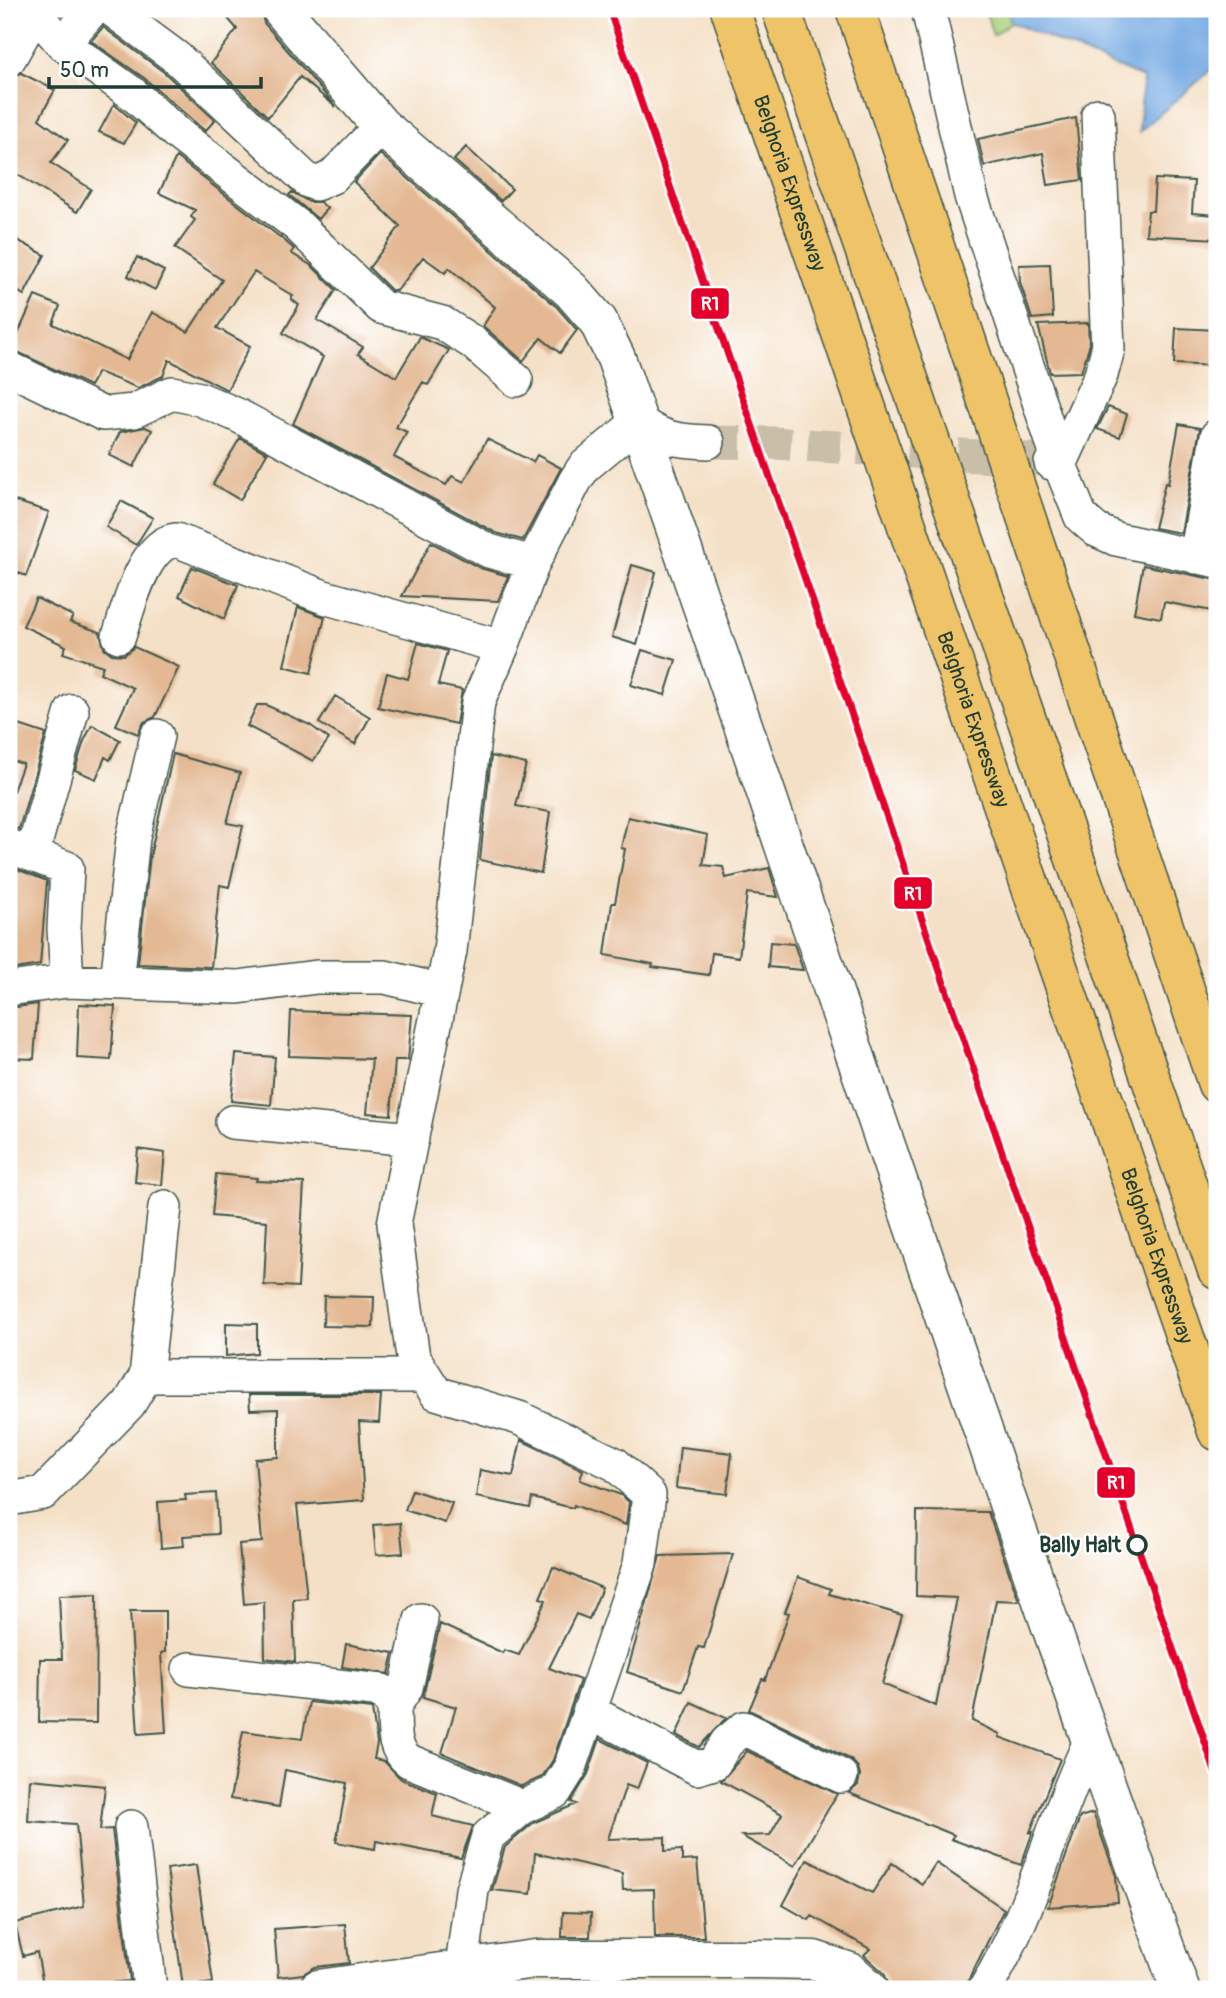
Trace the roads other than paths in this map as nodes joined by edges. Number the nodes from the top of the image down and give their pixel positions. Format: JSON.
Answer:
{"nodes":[{"id":1,"x":93,"y":9,"type":"edge"},
{"id":2,"x":111,"y":9,"type":"edge"},
{"id":3,"x":281,"y":9,"type":"edge"},
{"id":4,"x":730,"y":9,"type":"edge"},
{"id":5,"x":781,"y":9,"type":"edge"},
{"id":6,"x":855,"y":9,"type":"edge"},
{"id":7,"x":928,"y":9,"type":"edge"},
{"id":8,"x":32,"y":11,"type":"edge"},
{"id":9,"x":63,"y":44,"type":"junction"},
{"id":10,"x":9,"y":59,"type":"edge"},
{"id":11,"x":1098,"y":116,"type":"dead end"},
{"id":12,"x":381,"y":126,"type":"junction"},
{"id":13,"x":9,"y":368,"type":"edge"},
{"id":14,"x":516,"y":380,"type":"dead end"},
{"id":15,"x":639,"y":421,"type":"junction"},
{"id":16,"x":1217,"y":436,"type":"edge"},
{"id":17,"x":708,"y":442,"type":"tunnel mouth"},
{"id":18,"x":1051,"y":463,"type":"junction"},
{"id":19,"x":1207,"y":559,"type":"edge"},
{"id":20,"x":533,"y":563,"type":"junction"},
{"id":21,"x":118,"y":636,"type":"dead end"},
{"id":22,"x":502,"y":647,"type":"junction"},
{"id":23,"x":72,"y":711,"type":"dead end"},
{"id":24,"x":157,"y":736,"type":"dead end"},
{"id":25,"x":20,"y":850,"type":"edge"},
{"id":26,"x":68,"y":981,"type":"junction"},
{"id":27,"x":117,"y":982,"type":"junction"},
{"id":28,"x":9,"y":989,"type":"edge"},
{"id":29,"x":442,"y":991,"type":"junction"},
{"id":30,"x":1217,"y":1084,"type":"edge"},
{"id":31,"x":232,"y":1122,"type":"dead end"},
{"id":32,"x":411,"y":1139,"type":"junction"},
{"id":33,"x":165,"y":1207,"type":"dead end"},
{"id":34,"x":1217,"y":1270,"type":"edge"},
{"id":35,"x":146,"y":1376,"type":"junction"},
{"id":36,"x":425,"y":1376,"type":"junction"},
{"id":37,"x":1217,"y":1431,"type":"edge"},
{"id":38,"x":9,"y":1499,"type":"edge"},
{"id":39,"x":421,"y":1620,"type":"dead end"},
{"id":40,"x":189,"y":1670,"type":"dead end"},
{"id":41,"x":394,"y":1706,"type":"junction"},
{"id":42,"x":591,"y":1712,"type":"junction"},
{"id":43,"x":1090,"y":1742,"type":"junction"},
{"id":44,"x":841,"y":1776,"type":"dead end"},
{"id":45,"x":523,"y":1807,"type":"junction"},
{"id":46,"x":131,"y":1827,"type":"dead end"},
{"id":47,"x":471,"y":1974,"type":"edge"},
{"id":48,"x":150,"y":1989,"type":"edge"},
{"id":49,"x":318,"y":1989,"type":"edge"},
{"id":50,"x":869,"y":1989,"type":"edge"},
{"id":51,"x":985,"y":1989,"type":"edge"},
{"id":52,"x":1180,"y":1989,"type":"edge"}],
"edges":[{"from":1,"to":9,"type":"street"},
{"from":2,"to":12,"type":"street"},
{"from":3,"to":12,"type":"street"},
{"from":4,"to":37,"type":"main road","name":"Belghoria Expressway"},
{"from":5,"to":34,"type":"main road"},
{"from":6,"to":30,"type":"main road"},
{"from":7,"to":18,"type":"street"},
{"from":8,"to":9,"type":"street"},
{"from":8,"to":10,"type":"street"},
{"from":9,"to":14,"type":"street"},
{"from":11,"to":18,"type":"street"},
{"from":12,"to":15,"type":"street"},
{"from":13,"to":20,"type":"street"},
{"from":15,"to":17,"type":"street"},
{"from":15,"to":20,"type":"street"},
{"from":15,"to":43,"type":"street"},
{"from":16,"to":19,"type":"street"},
{"from":18,"to":19,"type":"street"},
{"from":20,"to":22,"type":"street"},
{"from":21,"to":22,"type":"street"},
{"from":22,"to":29,"type":"street"},
{"from":23,"to":25,"type":"street"},
{"from":24,"to":27,"type":"street"},
{"from":25,"to":26,"type":"street"},
{"from":26,"to":27,"type":"street"},
{"from":26,"to":28,"type":"street"},
{"from":27,"to":29,"type":"street"},
{"from":29,"to":32,"type":"street"},
{"from":31,"to":32,"type":"street"},
{"from":32,"to":36,"type":"street"},
{"from":33,"to":35,"type":"street"},
{"from":35,"to":36,"type":"street"},
{"from":35,"to":38,"type":"street"},
{"from":36,"to":42,"type":"street"},
{"from":39,"to":41,"type":"street"},
{"from":40,"to":41,"type":"street"},
{"from":41,"to":45,"type":"street"},
{"from":42,"to":44,"type":"street"},
{"from":42,"to":45,"type":"street"},
{"from":43,"to":51,"type":"street"},
{"from":43,"to":52,"type":"street"},
{"from":45,"to":47,"type":"street"},
{"from":46,"to":48,"type":"street"},
{"from":47,"to":49,"type":"street"},
{"from":47,"to":50,"type":"street"}]}
